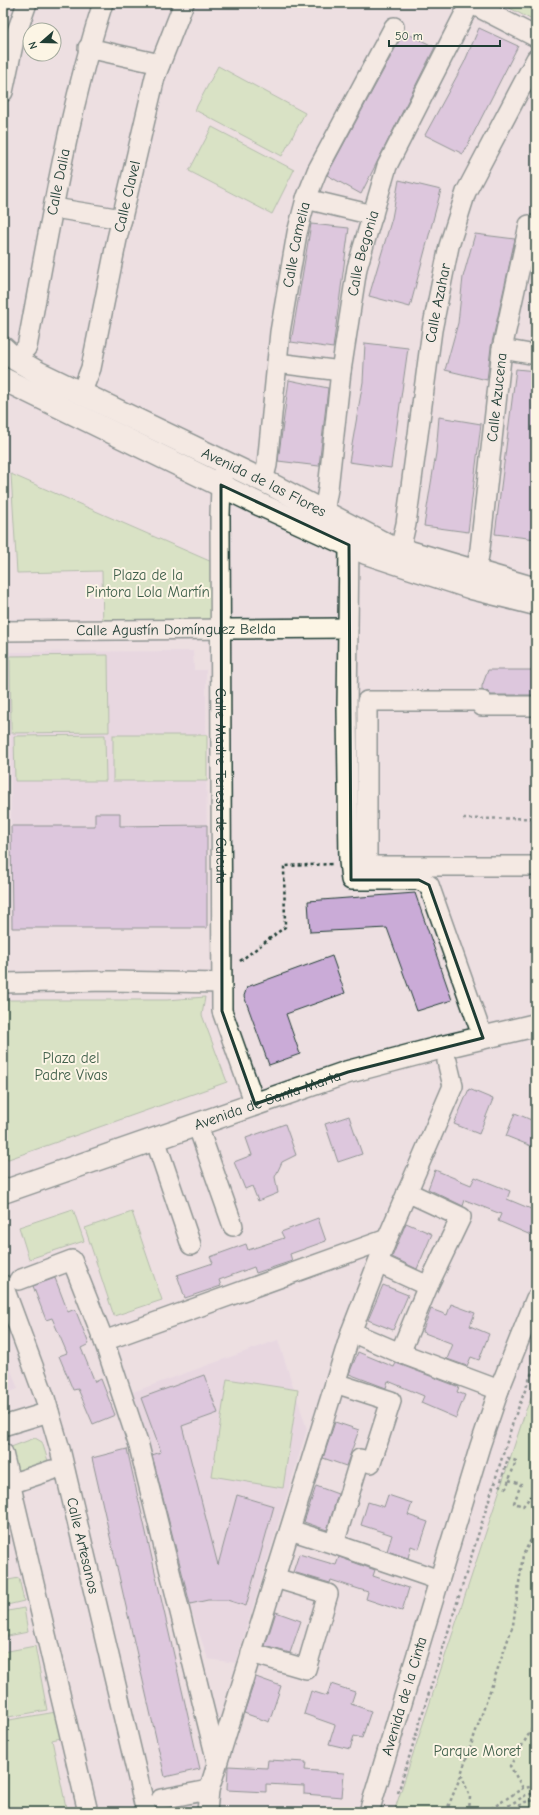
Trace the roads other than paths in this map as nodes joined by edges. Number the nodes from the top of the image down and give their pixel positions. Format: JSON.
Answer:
{"nodes":[{"id":1,"x":27,"y":3,"type":"edge"},
{"id":2,"x":103,"y":3,"type":"edge"},
{"id":3,"x":184,"y":3,"type":"edge"},
{"id":4,"x":468,"y":8,"type":"edge"},
{"id":5,"x":394,"y":27,"type":"dead end"},
{"id":6,"x":536,"y":37,"type":"edge"},
{"id":7,"x":88,"y":48,"type":"junction"},
{"id":8,"x":536,"y":59,"type":"edge"},
{"id":9,"x":160,"y":64,"type":"junction"},
{"id":10,"x":3,"y":92,"type":"edge"},
{"id":11,"x":306,"y":199,"type":"junction"},
{"id":12,"x":54,"y":208,"type":"junction"},
{"id":13,"x":373,"y":215,"type":"junction"},
{"id":14,"x":122,"y":219,"type":"junction"},
{"id":15,"x":532,"y":226,"type":"edge"},
{"id":16,"x":502,"y":349,"type":"junction"},
{"id":17,"x":9,"y":353,"type":"edge"},
{"id":18,"x":536,"y":355,"type":"edge"},
{"id":19,"x":277,"y":363,"type":"junction"},
{"id":20,"x":341,"y":371,"type":"junction"},
{"id":21,"x":3,"y":379,"type":"edge"},
{"id":22,"x":81,"y":394,"type":"junction"},
{"id":23,"x":224,"y":463,"type":"junction"},
{"id":24,"x":263,"y":481,"type":"junction"},
{"id":25,"x":221,"y":485,"type":"junction"},
{"id":26,"x":324,"y":512,"type":"junction"},
{"id":27,"x":348,"y":545,"type":"junction"},
{"id":28,"x":400,"y":557,"type":"junction"},
{"id":29,"x":476,"y":572,"type":"junction"},
{"id":30,"x":536,"y":589,"type":"edge"},
{"id":31,"x":536,"y":604,"type":"edge"},
{"id":32,"x":348,"y":628,"type":"junction"},
{"id":33,"x":220,"y":630,"type":"junction"},
{"id":34,"x":3,"y":631,"type":"edge"},
{"id":35,"x":536,"y":706,"type":"edge"},
{"id":36,"x":536,"y":866,"type":"edge"},
{"id":37,"x":3,"y":983,"type":"edge"},
{"id":38,"x":221,"y":983,"type":"junction"},
{"id":39,"x":536,"y":1025,"type":"edge"},
{"id":40,"x":483,"y":1038,"type":"junction"},
{"id":41,"x":447,"y":1061,"type":"dead end"},
{"id":42,"x":255,"y":1104,"type":"junction"},
{"id":43,"x":197,"y":1124,"type":"junction"},
{"id":44,"x":155,"y":1139,"type":"junction"},
{"id":45,"x":3,"y":1192,"type":"edge"},
{"id":46,"x":407,"y":1192,"type":"junction"},
{"id":47,"x":233,"y":1226,"type":"dead end"},
{"id":48,"x":387,"y":1239,"type":"junction"},
{"id":49,"x":191,"y":1244,"type":"dead end"},
{"id":50,"x":378,"y":1263,"type":"junction"},
{"id":51,"x":11,"y":1282,"type":"edge"},
{"id":52,"x":428,"y":1286,"type":"junction"},
{"id":53,"x":536,"y":1298,"type":"edge"},
{"id":54,"x":351,"y":1332,"type":"junction"},
{"id":55,"x":104,"y":1341,"type":"junction"},
{"id":56,"x":400,"y":1353,"type":"junction"},
{"id":57,"x":335,"y":1383,"type":"junction"},
{"id":58,"x":499,"y":1390,"type":"junction"},
{"id":59,"x":49,"y":1412,"type":"junction"},
{"id":60,"x":3,"y":1426,"type":"edge"},
{"id":61,"x":3,"y":1453,"type":"edge"},
{"id":62,"x":52,"y":1470,"type":"dead end"},
{"id":63,"x":7,"y":1483,"type":"edge"},
{"id":64,"x":290,"y":1530,"type":"junction"},
{"id":65,"x":334,"y":1544,"type":"junction"},
{"id":66,"x":275,"y":1578,"type":"junction"},
{"id":67,"x":439,"y":1580,"type":"junction"},
{"id":68,"x":251,"y":1653,"type":"junction"},
{"id":69,"x":217,"y":1764,"type":"junction"},
{"id":70,"x":209,"y":1790,"type":"junction"},
{"id":71,"x":161,"y":1799,"type":"dead end"},
{"id":72,"x":372,"y":1809,"type":"edge"},
{"id":73,"x":88,"y":1812,"type":"edge"},
{"id":74,"x":143,"y":1812,"type":"edge"},
{"id":75,"x":208,"y":1812,"type":"edge"}],
"edges":[{"from":1,"to":10,"type":"street"},
{"from":2,"to":7,"type":"street","name":"Calle Dalia"},
{"from":3,"to":9,"type":"street","name":"Calle Clavel"},
{"from":4,"to":6,"type":"street"},
{"from":4,"to":13,"type":"street","name":"Calle Begonia"},
{"from":5,"to":11,"type":"street","name":"Calle Camelia"},
{"from":7,"to":9,"type":"street"},
{"from":7,"to":12,"type":"street","name":"Calle Dalia"},
{"from":8,"to":28,"type":"street","name":"Calle Azahar"},
{"from":9,"to":14,"type":"street","name":"Calle Clavel"},
{"from":11,"to":13,"type":"street"},
{"from":11,"to":19,"type":"street","name":"Calle Camelia"},
{"from":12,"to":14,"type":"street"},
{"from":12,"to":17,"type":"street","name":"Calle Dalia"},
{"from":13,"to":20,"type":"street","name":"Calle Begonia"},
{"from":14,"to":22,"type":"street","name":"Calle Clavel"},
{"from":15,"to":16,"type":"street","name":"Calle Azucena"},
{"from":16,"to":18,"type":"street"},
{"from":16,"to":29,"type":"street","name":"Calle Azucena"},
{"from":17,"to":22,"type":"main road","name":"Avenida de las Flores"},
{"from":19,"to":20,"type":"street"},
{"from":19,"to":24,"type":"street","name":"Calle Camelia"},
{"from":20,"to":26,"type":"street","name":"Calle Begonia"},
{"from":21,"to":25,"type":"main road","name":"Avenida de las Flores"},
{"from":22,"to":23,"type":"main road","name":"Avenida de las Flores"},
{"from":23,"to":24,"type":"main road","name":"Avenida de las Flores"},
{"from":23,"to":25,"type":"street","name":"Calle Madre Teresa de Calcuta"},
{"from":24,"to":26,"type":"main road","name":"Avenida de las Flores"},
{"from":25,"to":27,"type":"main road","name":"Avenida de las Flores"},
{"from":25,"to":33,"type":"street","name":"Calle Madre Teresa de Calcuta"},
{"from":26,"to":28,"type":"main road","name":"Avenida de las Flores"},
{"from":27,"to":28,"type":"main road","name":"Avenida de las Flores"},
{"from":27,"to":32,"type":"street"},
{"from":28,"to":29,"type":"main road","name":"Avenida de las Flores"},
{"from":28,"to":31,"type":"main road","name":"Avenida de las Flores"},
{"from":29,"to":30,"type":"main road","name":"Avenida de las Flores"},
{"from":32,"to":33,"type":"street","name":"Calle Agustín Domínguez Belda"},
{"from":32,"to":40,"type":"street"},
{"from":33,"to":34,"type":"street","name":"Calle Agustín Domínguez Belda"},
{"from":33,"to":38,"type":"street","name":"Calle Madre Teresa de Calcuta"},
{"from":35,"to":36,"type":"street"},
{"from":37,"to":38,"type":"street"},
{"from":38,"to":42,"type":"street","name":"Calle Madre Teresa de Calcuta"},
{"from":39,"to":40,"type":"main road","name":"Avenida de Santa Marta"},
{"from":40,"to":42,"type":"main road","name":"Avenida de Santa Marta"},
{"from":41,"to":46,"type":"street"},
{"from":42,"to":43,"type":"main road","name":"Avenida de Santa Marta"},
{"from":43,"to":44,"type":"main road","name":"Avenida de Santa Marta"},
{"from":43,"to":47,"type":"street"},
{"from":44,"to":45,"type":"main road","name":"Avenida de Santa Marta"},
{"from":44,"to":49,"type":"street"},
{"from":46,"to":48,"type":"street"},
{"from":46,"to":52,"type":"street"},
{"from":48,"to":50,"type":"street"},
{"from":48,"to":55,"type":"street"},
{"from":50,"to":52,"type":"street"},
{"from":50,"to":54,"type":"street"},
{"from":51,"to":55,"type":"street"},
{"from":51,"to":59,"type":"street","name":"Calle Artesanos"},
{"from":52,"to":56,"type":"street"},
{"from":53,"to":58,"type":"street","name":"Avenida de la Cinta"},
{"from":54,"to":56,"type":"street"},
{"from":54,"to":57,"type":"street"},
{"from":55,"to":69,"type":"street"},
{"from":56,"to":58,"type":"street"},
{"from":57,"to":64,"type":"street"},
{"from":57,"to":65,"type":"street"},
{"from":58,"to":67,"type":"street","name":"Avenida de la Cinta"},
{"from":59,"to":60,"type":"street"},
{"from":59,"to":74,"type":"street","name":"Calle Artesanos"},
{"from":61,"to":63,"type":"street"},
{"from":62,"to":63,"type":"street"},
{"from":63,"to":73,"type":"street"},
{"from":64,"to":65,"type":"street"},
{"from":64,"to":66,"type":"street"},
{"from":65,"to":67,"type":"street"},
{"from":66,"to":68,"type":"street"},
{"from":66,"to":68,"type":"street"},
{"from":67,"to":72,"type":"street","name":"Avenida de la Cinta"},
{"from":68,"to":69,"type":"street"},
{"from":69,"to":70,"type":"street"},
{"from":70,"to":71,"type":"street"},
{"from":70,"to":75,"type":"street"}]}
